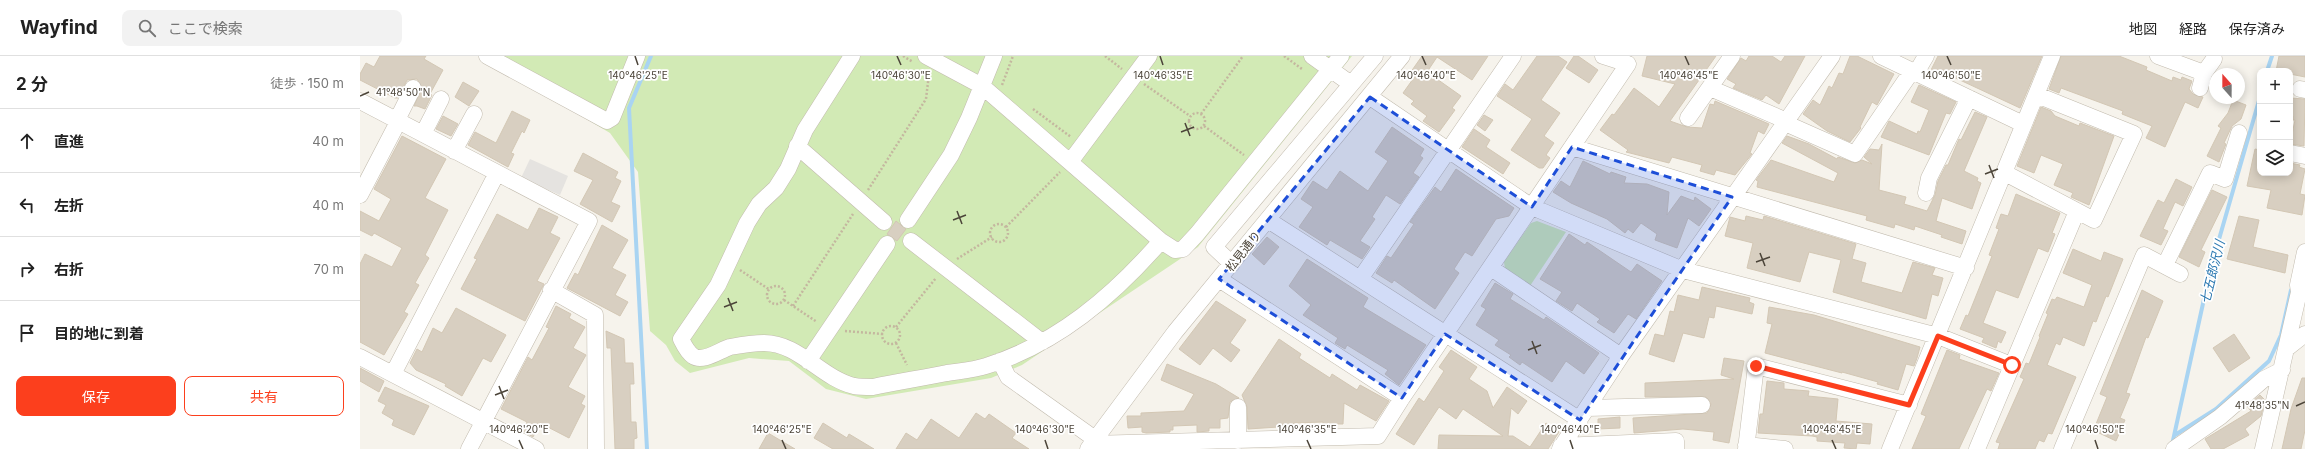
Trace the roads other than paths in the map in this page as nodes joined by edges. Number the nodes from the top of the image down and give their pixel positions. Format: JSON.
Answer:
{"nodes":[{"id":1,"x":487,"y":56,"type":"edge"},
{"id":2,"x":637,"y":56,"type":"edge"},
{"id":3,"x":852,"y":56,"type":"edge"},
{"id":4,"x":994,"y":56,"type":"edge"},
{"id":5,"x":1149,"y":56,"type":"edge"},
{"id":6,"x":1312,"y":56,"type":"edge"},
{"id":7,"x":1341,"y":56,"type":"edge"},
{"id":8,"x":1375,"y":56,"type":"edge"},
{"id":9,"x":1402,"y":56,"type":"edge"},
{"id":10,"x":1513,"y":56,"type":"edge"},
{"id":11,"x":1603,"y":56,"type":"edge"},
{"id":12,"x":1732,"y":56,"type":"edge"},
{"id":13,"x":1832,"y":56,"type":"edge"},
{"id":14,"x":1881,"y":56,"type":"edge"},
{"id":15,"x":1926,"y":56,"type":"edge"},
{"id":16,"x":2052,"y":56,"type":"edge"},
{"id":17,"x":2158,"y":56,"type":"edge"},
{"id":18,"x":2214,"y":59,"type":"dead end"},
{"id":19,"x":921,"y":60,"type":"edge"},
{"id":20,"x":1330,"y":69,"type":"junction"},
{"id":21,"x":1914,"y":72,"type":"junction"},
{"id":22,"x":1351,"y":84,"type":"junction"},
{"id":23,"x":982,"y":86,"type":"junction"},
{"id":24,"x":413,"y":88,"type":"dead end"},
{"id":25,"x":1710,"y":88,"type":"junction"},
{"id":26,"x":2037,"y":95,"type":"junction"},
{"id":27,"x":1370,"y":97,"type":"junction"},
{"id":28,"x":1969,"y":98,"type":"junction"},
{"id":29,"x":441,"y":99,"type":"dead end"},
{"id":30,"x":360,"y":101,"type":"edge"},
{"id":31,"x":474,"y":114,"type":"dead end"},
{"id":32,"x":1688,"y":118,"type":"dead end"},
{"id":33,"x":397,"y":121,"type":"junction"},
{"id":34,"x":1786,"y":122,"type":"junction"},
{"id":35,"x":2023,"y":124,"type":"junction"},
{"id":36,"x":1313,"y":130,"type":"junction"},
{"id":37,"x":2239,"y":133,"type":"dead end"},
{"id":38,"x":423,"y":134,"type":"junction"},
{"id":39,"x":1331,"y":144,"type":"junction"},
{"id":40,"x":797,"y":146,"type":"junction"},
{"id":41,"x":1572,"y":147,"type":"junction"},
{"id":42,"x":1448,"y":150,"type":"junction"},
{"id":43,"x":454,"y":151,"type":"junction"},
{"id":44,"x":2293,"y":153,"type":"edge"},
{"id":45,"x":2305,"y":156,"type":"edge"},
{"id":46,"x":1247,"y":160,"type":"junction"},
{"id":47,"x":1070,"y":162,"type":"junction"},
{"id":48,"x":497,"y":173,"type":"junction"},
{"id":49,"x":2005,"y":173,"type":"junction"},
{"id":50,"x":1273,"y":177,"type":"junction"},
{"id":51,"x":1926,"y":193,"type":"dead end"},
{"id":52,"x":360,"y":195,"type":"edge"},
{"id":53,"x":1732,"y":198,"type":"junction"},
{"id":54,"x":1532,"y":207,"type":"junction"},
{"id":55,"x":2077,"y":211,"type":"junction"},
{"id":56,"x":908,"y":220,"type":"junction"},
{"id":57,"x":1268,"y":220,"type":"junction"},
{"id":58,"x":884,"y":222,"type":"junction"},
{"id":59,"x":1197,"y":234,"type":"junction"},
{"id":60,"x":911,"y":241,"type":"junction"},
{"id":61,"x":1162,"y":241,"type":"junction"},
{"id":62,"x":887,"y":244,"type":"junction"},
{"id":63,"x":1214,"y":247,"type":"junction"},
{"id":64,"x":2305,"y":252,"type":"edge"},
{"id":65,"x":1232,"y":264,"type":"junction"},
{"id":66,"x":2165,"y":265,"type":"junction"},
{"id":67,"x":1491,"y":268,"type":"junction"},
{"id":68,"x":1966,"y":268,"type":"junction"},
{"id":69,"x":1683,"y":270,"type":"junction"},
{"id":70,"x":2180,"y":274,"type":"dead end"},
{"id":71,"x":1219,"y":279,"type":"junction"},
{"id":72,"x":1360,"y":279,"type":"junction"},
{"id":73,"x":551,"y":290,"type":"junction"},
{"id":74,"x":1445,"y":334,"type":"junction"},
{"id":75,"x":2305,"y":334,"type":"edge"},
{"id":76,"x":1938,"y":336,"type":"junction"},
{"id":77,"x":1042,"y":342,"type":"junction"},
{"id":78,"x":2286,"y":349,"type":"junction"},
{"id":79,"x":1621,"y":356,"type":"junction"},
{"id":80,"x":360,"y":357,"type":"edge"},
{"id":81,"x":808,"y":361,"type":"junction"},
{"id":82,"x":1000,"y":361,"type":"junction"},
{"id":83,"x":2012,"y":365,"type":"junction"},
{"id":84,"x":2282,"y":370,"type":"junction"},
{"id":85,"x":393,"y":374,"type":"junction"},
{"id":86,"x":1402,"y":398,"type":"junction"},
{"id":87,"x":1702,"y":405,"type":"dead end"},
{"id":88,"x":1909,"y":405,"type":"junction"},
{"id":89,"x":1238,"y":407,"type":"dead end"},
{"id":90,"x":1583,"y":414,"type":"junction"},
{"id":91,"x":483,"y":422,"type":"junction"},
{"id":92,"x":1238,"y":440,"type":"junction"},
{"id":93,"x":1091,"y":444,"type":"edge"},
{"id":94,"x":1746,"y":447,"type":"edge"},
{"id":95,"x":2177,"y":447,"type":"edge"},
{"id":96,"x":1560,"y":448,"type":"edge"},
{"id":97,"x":469,"y":449,"type":"edge"},
{"id":98,"x":536,"y":449,"type":"edge"},
{"id":99,"x":596,"y":449,"type":"edge"},
{"id":100,"x":1676,"y":449,"type":"edge"},
{"id":101,"x":1785,"y":449,"type":"edge"},
{"id":102,"x":1890,"y":449,"type":"edge"},
{"id":103,"x":1977,"y":449,"type":"edge"},
{"id":104,"x":2062,"y":449,"type":"edge"},
{"id":105,"x":2263,"y":449,"type":"edge"}],
"edges":[{"from":1,"to":2,"type":"street"},
{"from":3,"to":40,"type":"street"},
{"from":4,"to":23,"type":"street"},
{"from":5,"to":47,"type":"street"},
{"from":6,"to":20,"type":"street"},
{"from":7,"to":20,"type":"street"},
{"from":8,"to":22,"type":"street"},
{"from":9,"to":27,"type":"street","name":"松見通り"},
{"from":10,"to":42,"type":"street"},
{"from":11,"to":41,"type":"street"},
{"from":12,"to":25,"type":"street"},
{"from":13,"to":34,"type":"street"},
{"from":14,"to":21,"type":"street"},
{"from":15,"to":21,"type":"street"},
{"from":16,"to":26,"type":"street"},
{"from":17,"to":18,"type":"street"},
{"from":19,"to":23,"type":"street"},
{"from":20,"to":22,"type":"street"},
{"from":20,"to":46,"type":"street"},
{"from":21,"to":28,"type":"street"},
{"from":21,"to":34,"type":"street"},
{"from":22,"to":36,"type":"street"},
{"from":23,"to":47,"type":"street"},
{"from":23,"to":56,"type":"street"},
{"from":24,"to":33,"type":"street"},
{"from":25,"to":32,"type":"street"},
{"from":25,"to":34,"type":"street"},
{"from":26,"to":35,"type":"street"},
{"from":26,"to":55,"type":"street"},
{"from":27,"to":39,"type":"street","name":"松見通り"},
{"from":27,"to":42,"type":"street"},
{"from":28,"to":35,"type":"street"},
{"from":28,"to":51,"type":"street"},
{"from":29,"to":38,"type":"street"},
{"from":30,"to":33,"type":"street"},
{"from":31,"to":43,"type":"street"},
{"from":33,"to":38,"type":"street"},
{"from":33,"to":52,"type":"street"},
{"from":34,"to":53,"type":"street"},
{"from":35,"to":49,"type":"street"},
{"from":36,"to":39,"type":"street"},
{"from":36,"to":50,"type":"street"},
{"from":37,"to":66,"type":"street"},
{"from":38,"to":43,"type":"street"},
{"from":39,"to":57,"type":"street","name":"松見通り"},
{"from":40,"to":58,"type":"street"},
{"from":40,"to":81,"type":"street"},
{"from":41,"to":53,"type":"street"},
{"from":41,"to":54,"type":"street"},
{"from":42,"to":54,"type":"street"},
{"from":42,"to":72,"type":"street"},
{"from":43,"to":48,"type":"street"},
{"from":44,"to":45,"type":"street"},
{"from":46,"to":50,"type":"street"},
{"from":46,"to":59,"type":"street"},
{"from":47,"to":61,"type":"street"},
{"from":48,"to":73,"type":"street"},
{"from":48,"to":85,"type":"street"},
{"from":49,"to":55,"type":"street"},
{"from":49,"to":68,"type":"street"},
{"from":50,"to":63,"type":"street"},
{"from":53,"to":68,"type":"street"},
{"from":53,"to":69,"type":"street"},
{"from":54,"to":67,"type":"street"},
{"from":54,"to":69,"type":"street"},
{"from":55,"to":83,"type":"street"},
{"from":56,"to":58,"type":"street"},
{"from":56,"to":60,"type":"street"},
{"from":57,"to":65,"type":"street","name":"松見通り"},
{"from":57,"to":72,"type":"street"},
{"from":58,"to":62,"type":"street"},
{"from":59,"to":61,"type":"street"},
{"from":59,"to":63,"type":"street"},
{"from":60,"to":62,"type":"street"},
{"from":60,"to":77,"type":"street"},
{"from":61,"to":77,"type":"street"},
{"from":62,"to":81,"type":"street"},
{"from":63,"to":65,"type":"street"},
{"from":64,"to":78,"type":"street"},
{"from":65,"to":71,"type":"street","name":"松見通り"},
{"from":66,"to":70,"type":"street"},
{"from":66,"to":104,"type":"street"},
{"from":67,"to":74,"type":"street"},
{"from":67,"to":79,"type":"street"},
{"from":68,"to":76,"type":"street"},
{"from":69,"to":76,"type":"street"},
{"from":69,"to":79,"type":"street"},
{"from":71,"to":86,"type":"street"},
{"from":71,"to":93,"type":"street","name":"松見通り"},
{"from":72,"to":74,"type":"street"},
{"from":73,"to":91,"type":"street"},
{"from":73,"to":99,"type":"street"},
{"from":74,"to":86,"type":"street"},
{"from":74,"to":90,"type":"street"},
{"from":75,"to":78,"type":"street"},
{"from":76,"to":83,"type":"street"},
{"from":76,"to":88,"type":"street"},
{"from":77,"to":82,"type":"street"},
{"from":78,"to":84,"type":"street"},
{"from":79,"to":90,"type":"street"},
{"from":80,"to":85,"type":"street"},
{"from":81,"to":82,"type":"street"},
{"from":82,"to":93,"type":"street"},
{"from":83,"to":103,"type":"street"},
{"from":84,"to":95,"type":"street"},
{"from":84,"to":105,"type":"street"},
{"from":85,"to":91,"type":"street"},
{"from":86,"to":92,"type":"street"},
{"from":87,"to":90,"type":"street"},
{"from":88,"to":94,"type":"street"},
{"from":88,"to":102,"type":"street"},
{"from":89,"to":92,"type":"street"},
{"from":90,"to":96,"type":"street"},
{"from":91,"to":97,"type":"street"},
{"from":91,"to":98,"type":"street"},
{"from":92,"to":93,"type":"street"},
{"from":94,"to":101,"type":"street"},
{"from":96,"to":100,"type":"street"}]}
